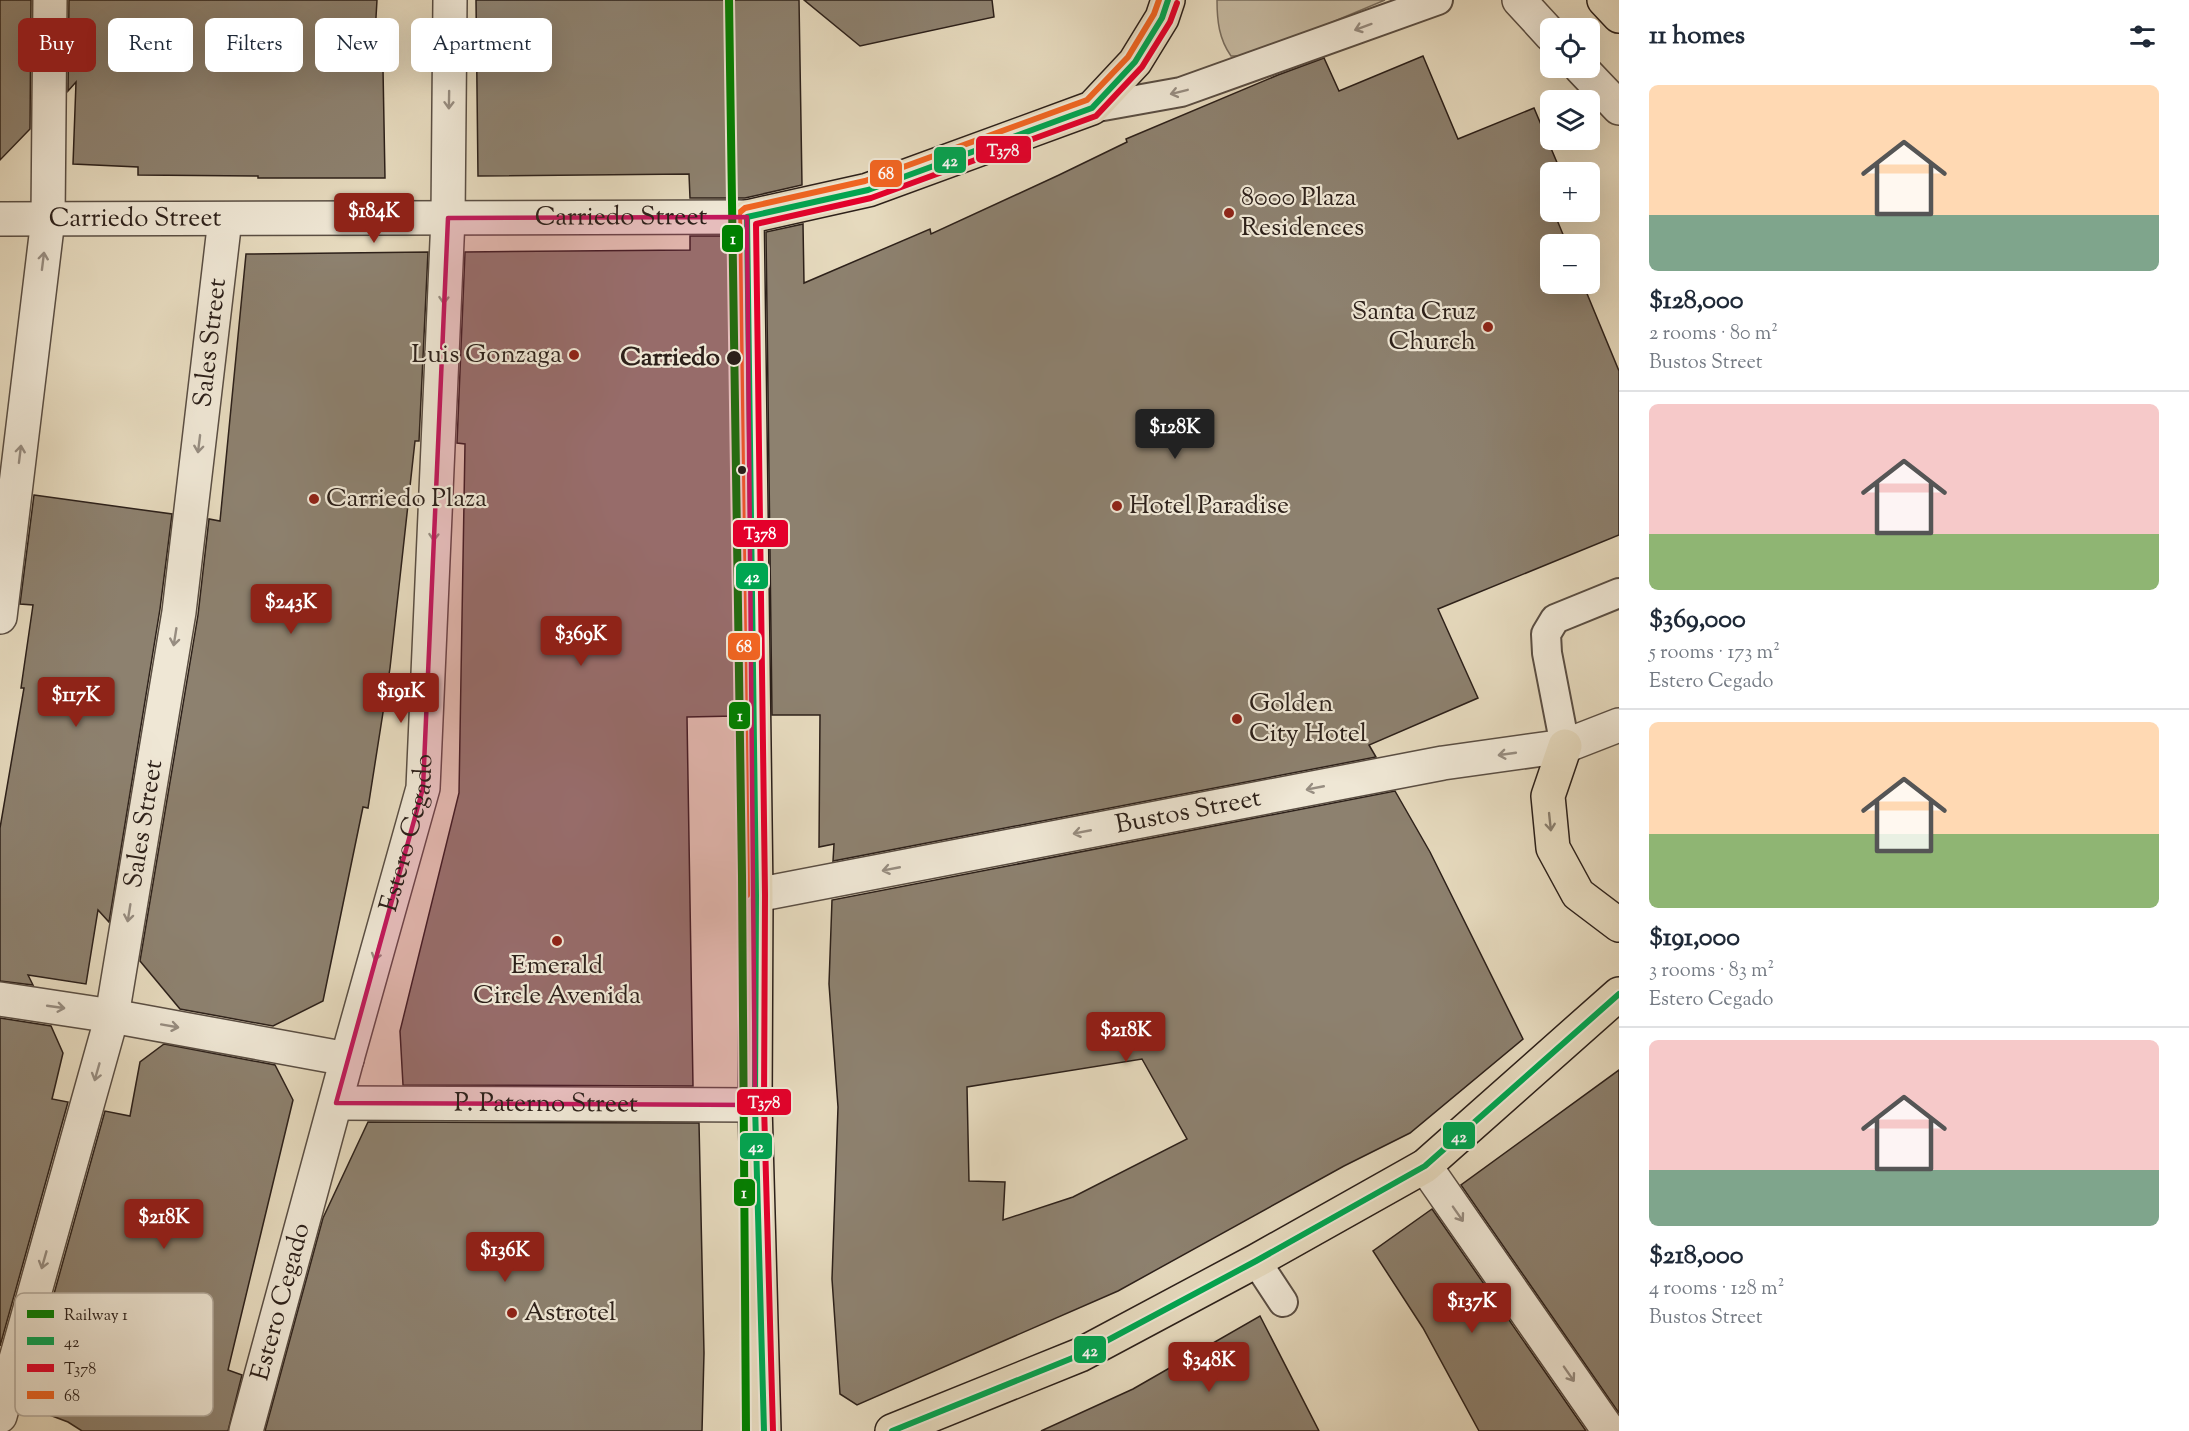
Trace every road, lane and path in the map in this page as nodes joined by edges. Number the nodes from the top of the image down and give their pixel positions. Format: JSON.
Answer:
{"nodes":[{"id":1,"x":50,"y":0,"type":"edge"},
{"id":2,"x":450,"y":0,"type":"edge"},
{"id":3,"x":1168,"y":0,"type":"edge"},
{"id":4,"x":1438,"y":0,"type":"edge"},
{"id":5,"x":1519,"y":0,"type":"edge"},
{"id":6,"x":1604,"y":0,"type":"edge"},
{"id":7,"x":1619,"y":16,"type":"edge"},
{"id":8,"x":1540,"y":23,"type":"edge"},
{"id":9,"x":1590,"y":78,"type":"edge"},
{"id":10,"x":1092,"y":108,"type":"junction"},
{"id":11,"x":1619,"y":108,"type":"edge"},
{"id":12,"x":747,"y":217,"type":"junction"},
{"id":13,"x":448,"y":218,"type":"junction"},
{"id":14,"x":0,"y":219,"type":"edge"},
{"id":15,"x":48,"y":219,"type":"junction"},
{"id":16,"x":225,"y":219,"type":"junction"},
{"id":17,"x":1619,"y":593,"type":"edge"},
{"id":18,"x":0,"y":616,"type":"edge"},
{"id":19,"x":1619,"y":725,"type":"edge"},
{"id":20,"x":1565,"y":746,"type":"junction"},
{"id":21,"x":756,"y":895,"type":"junction"},
{"id":22,"x":1619,"y":925,"type":"edge"},
{"id":23,"x":1619,"y":994,"type":"edge"},
{"id":24,"x":0,"y":999,"type":"edge"},
{"id":25,"x":112,"y":1016,"type":"junction"},
{"id":26,"x":347,"y":1059,"type":"junction"},
{"id":27,"x":336,"y":1103,"type":"junction"},
{"id":28,"x":755,"y":1105,"type":"junction"},
{"id":29,"x":1425,"y":1166,"type":"junction"},
{"id":30,"x":1256,"y":1261,"type":"junction"},
{"id":31,"x":34,"y":1293,"type":"edge"},
{"id":32,"x":1283,"y":1302,"type":"dead end"},
{"id":33,"x":15,"y":1362,"type":"edge"},
{"id":34,"x":0,"y":1416,"type":"edge"},
{"id":35,"x":246,"y":1431,"type":"edge"},
{"id":36,"x":764,"y":1431,"type":"edge"},
{"id":37,"x":892,"y":1431,"type":"edge"},
{"id":38,"x":1609,"y":1431,"type":"edge"}],
"edges":[{"from":1,"to":15,"type":"street"},
{"from":2,"to":13,"type":"street","name":"Estero Cegado","one_way":true},
{"from":3,"to":10,"type":"main road","name":"Carriedo Street"},
{"from":4,"to":10,"type":"lane","one_way":true},
{"from":5,"to":8,"type":"street"},
{"from":6,"to":7,"type":"main road"},
{"from":9,"to":11,"type":"street"},
{"from":10,"to":12,"type":"main road","name":"Carriedo Street"},
{"from":12,"to":13,"type":"street","name":"Carriedo Street"},
{"from":12,"to":21,"type":"main road"},
{"from":13,"to":16,"type":"street","name":"Carriedo Street"},
{"from":13,"to":26,"type":"street","name":"Estero Cegado","one_way":true},
{"from":14,"to":15,"type":"street","name":"Carriedo Street"},
{"from":15,"to":16,"type":"street","name":"Carriedo Street"},
{"from":18,"to":15,"type":"street","one_way":true},
{"from":16,"to":25,"type":"street","name":"Sales Street","one_way":true},
{"from":17,"to":20,"type":"lane"},
{"from":19,"to":20,"type":"street","name":"Bustos Street"},
{"from":20,"to":21,"type":"street","name":"Bustos Street","one_way":true},
{"from":20,"to":22,"type":"main road","one_way":true},
{"from":21,"to":28,"type":"main road"},
{"from":23,"to":29,"type":"main road"},
{"from":24,"to":25,"type":"street","one_way":true},
{"from":25,"to":26,"type":"street","one_way":true},
{"from":25,"to":31,"type":"street","name":"Sales Street","one_way":true},
{"from":26,"to":27,"type":"street","name":"Estero Cegado"},
{"from":27,"to":28,"type":"street","name":"P. Paterno Street"},
{"from":27,"to":35,"type":"street","name":"Estero Cegado"},
{"from":28,"to":36,"type":"main road"},
{"from":29,"to":30,"type":"main road"},
{"from":29,"to":38,"type":"street","one_way":true},
{"from":30,"to":32,"type":"lane"},
{"from":30,"to":37,"type":"main road"},
{"from":33,"to":34,"type":"street","name":"Sales Street","one_way":true}]}
